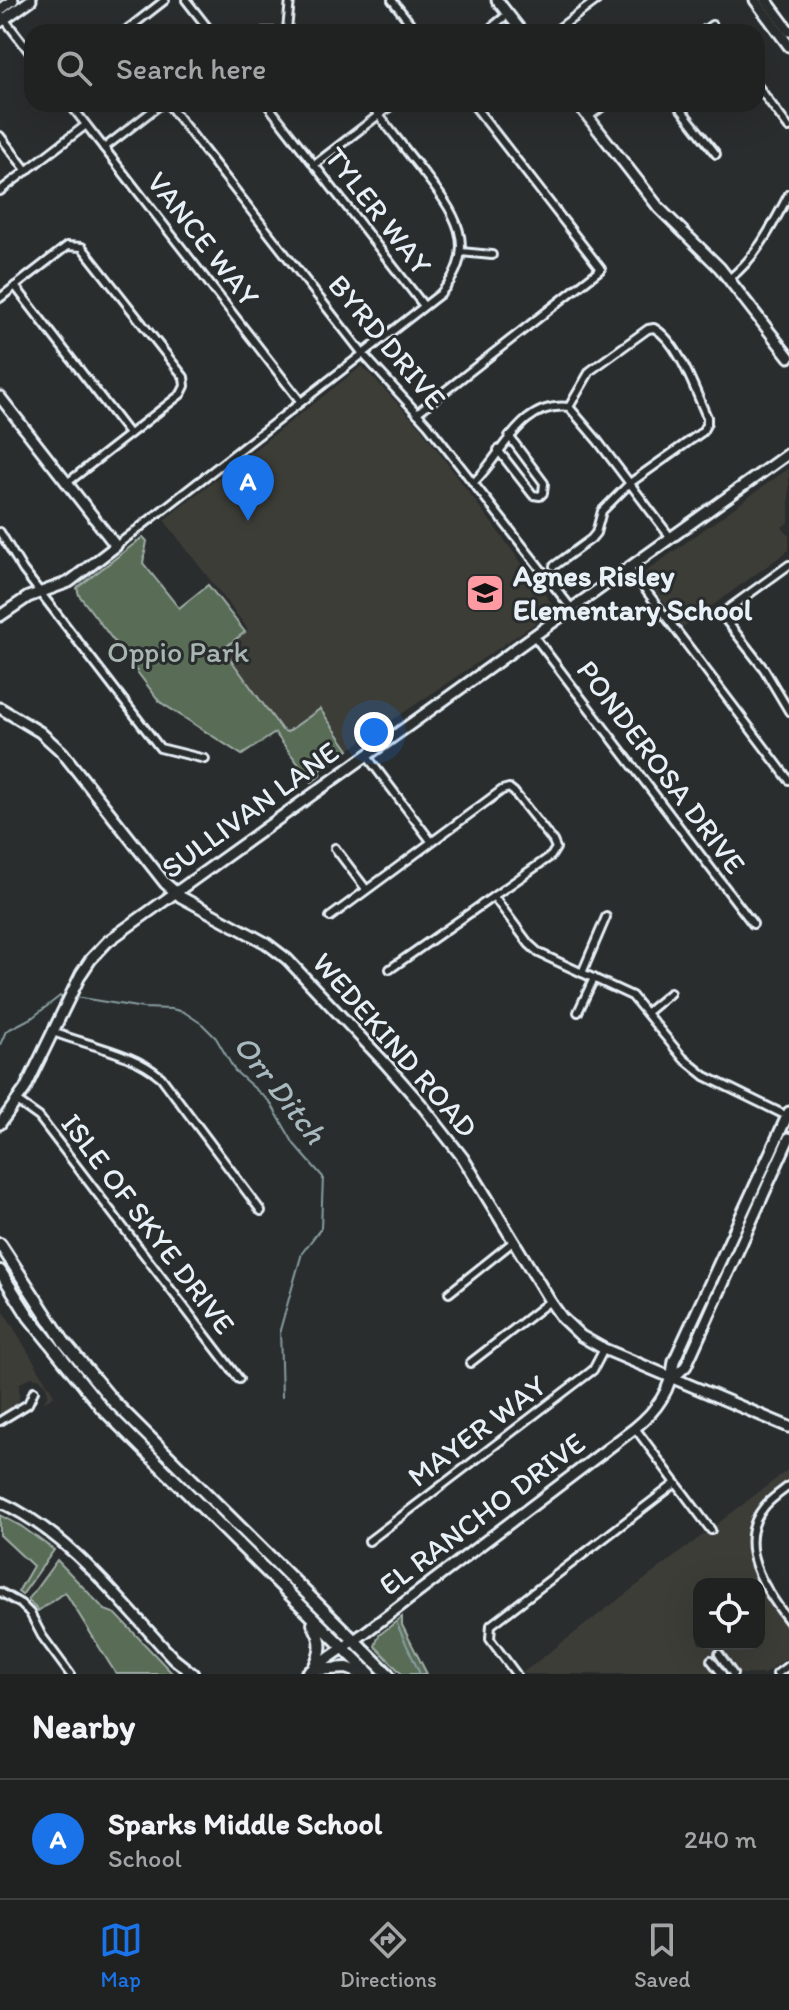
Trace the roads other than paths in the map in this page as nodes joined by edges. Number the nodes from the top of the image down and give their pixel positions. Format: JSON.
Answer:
{"nodes":[{"id":1,"x":13,"y":0,"type":"edge"},
{"id":2,"x":31,"y":0,"type":"edge"},
{"id":3,"x":165,"y":0,"type":"edge"},
{"id":4,"x":186,"y":0,"type":"edge"},
{"id":5,"x":290,"y":0,"type":"edge"},
{"id":6,"x":392,"y":0,"type":"edge"},
{"id":7,"x":497,"y":0,"type":"edge"},
{"id":8,"x":597,"y":0,"type":"edge"},
{"id":9,"x":755,"y":0,"type":"edge"},
{"id":10,"x":766,"y":0,"type":"edge"},
{"id":11,"x":508,"y":14,"type":"junction"},
{"id":12,"x":1,"y":16,"type":"edge"},
{"id":13,"x":134,"y":24,"type":"edge"},
{"id":14,"x":205,"y":24,"type":"edge"},
{"id":15,"x":288,"y":24,"type":"edge"},
{"id":16,"x":411,"y":24,"type":"edge"},
{"id":17,"x":496,"y":24,"type":"edge"},
{"id":18,"x":516,"y":24,"type":"edge"},
{"id":19,"x":565,"y":24,"type":"edge"},
{"id":20,"x":789,"y":31,"type":"edge"},
{"id":21,"x":24,"y":45,"type":"edge"},
{"id":22,"x":789,"y":46,"type":"edge"},
{"id":23,"x":765,"y":96,"type":"edge"},
{"id":24,"x":76,"y":112,"type":"edge"},
{"id":25,"x":151,"y":112,"type":"edge"},
{"id":26,"x":174,"y":112,"type":"edge"},
{"id":27,"x":273,"y":112,"type":"edge"},
{"id":28,"x":377,"y":112,"type":"edge"},
{"id":29,"x":383,"y":112,"type":"edge"},
{"id":30,"x":479,"y":112,"type":"edge"},
{"id":31,"x":584,"y":112,"type":"edge"},
{"id":32,"x":595,"y":112,"type":"edge"},
{"id":33,"x":683,"y":112,"type":"edge"},
{"id":34,"x":379,"y":115,"type":"junction"},
{"id":35,"x":588,"y":117,"type":"junction"},
{"id":36,"x":86,"y":125,"type":"junction"},
{"id":37,"x":789,"y":128,"type":"edge"},
{"id":38,"x":0,"y":136,"type":"edge"},
{"id":39,"x":104,"y":148,"type":"junction"},
{"id":40,"x":716,"y":154,"type":"dead end"},
{"id":41,"x":314,"y":165,"type":"junction"},
{"id":42,"x":27,"y":171,"type":"junction"},
{"id":43,"x":0,"y":191,"type":"edge"},
{"id":44,"x":789,"y":194,"type":"edge"},
{"id":45,"x":461,"y":252,"type":"junction"},
{"id":46,"x":492,"y":255,"type":"dead end"},
{"id":47,"x":729,"y":279,"type":"junction"},
{"id":48,"x":15,"y":286,"type":"junction"},
{"id":49,"x":0,"y":298,"type":"edge"},
{"id":50,"x":424,"y":306,"type":"junction"},
{"id":51,"x":363,"y":354,"type":"junction"},
{"id":52,"x":789,"y":357,"type":"edge"},
{"id":53,"x":0,"y":397,"type":"edge"},
{"id":54,"x":301,"y":402,"type":"junction"},
{"id":55,"x":569,"y":407,"type":"junction"},
{"id":56,"x":417,"y":413,"type":"junction"},
{"id":57,"x":129,"y":434,"type":"junction"},
{"id":58,"x":509,"y":436,"type":"junction"},
{"id":59,"x":498,"y":450,"type":"junction"},
{"id":60,"x":789,"y":453,"type":"edge"},
{"id":61,"x":67,"y":483,"type":"junction"},
{"id":62,"x":473,"y":483,"type":"junction"},
{"id":63,"x":630,"y":483,"type":"junction"},
{"id":64,"x":0,"y":532,"type":"edge"},
{"id":65,"x":671,"y":538,"type":"junction"},
{"id":66,"x":116,"y":546,"type":"junction"},
{"id":67,"x":789,"y":565,"type":"edge"},
{"id":68,"x":554,"y":566,"type":"dead end"},
{"id":69,"x":629,"y":568,"type":"junction"},
{"id":70,"x":41,"y":594,"type":"junction"},
{"id":71,"x":572,"y":609,"type":"junction"},
{"id":72,"x":0,"y":616,"type":"edge"},
{"id":73,"x":534,"y":636,"type":"junction"},
{"id":74,"x":0,"y":708,"type":"edge"},
{"id":75,"x":789,"y":711,"type":"edge"},
{"id":76,"x":366,"y":755,"type":"junction"},
{"id":77,"x":205,"y":759,"type":"dead end"},
{"id":78,"x":789,"y":780,"type":"edge"},
{"id":79,"x":431,"y":841,"type":"junction"},
{"id":80,"x":335,"y":848,"type":"dead end"},
{"id":81,"x":366,"y":889,"type":"junction"},
{"id":82,"x":176,"y":893,"type":"junction"},
{"id":83,"x":494,"y":897,"type":"junction"},
{"id":84,"x":330,"y":917,"type":"dead end"},
{"id":85,"x":606,"y":917,"type":"dead end"},
{"id":86,"x":753,"y":924,"type":"dead end"},
{"id":87,"x":390,"y":969,"type":"dead end"},
{"id":88,"x":582,"y":973,"type":"junction"},
{"id":89,"x":594,"y":978,"type":"junction"},
{"id":90,"x":670,"y":993,"type":"dead end"},
{"id":91,"x":578,"y":1012,"type":"dead end"},
{"id":92,"x":647,"y":1012,"type":"junction"},
{"id":93,"x":53,"y":1032,"type":"junction"},
{"id":94,"x":18,"y":1102,"type":"junction"},
{"id":95,"x":788,"y":1114,"type":"edge"},
{"id":96,"x":0,"y":1124,"type":"edge"},
{"id":97,"x":789,"y":1138,"type":"edge"},
{"id":98,"x":261,"y":1211,"type":"dead end"},
{"id":99,"x":514,"y":1241,"type":"junction"},
{"id":100,"x":0,"y":1244,"type":"edge"},
{"id":101,"x":0,"y":1271,"type":"edge"},
{"id":102,"x":449,"y":1293,"type":"dead end"},
{"id":103,"x":550,"y":1301,"type":"junction"},
{"id":104,"x":604,"y":1349,"type":"junction"},
{"id":105,"x":470,"y":1363,"type":"dead end"},
{"id":106,"x":239,"y":1379,"type":"dead end"},
{"id":107,"x":672,"y":1379,"type":"junction"},
{"id":108,"x":34,"y":1391,"type":"dead end"},
{"id":109,"x":0,"y":1421,"type":"edge"},
{"id":110,"x":789,"y":1427,"type":"edge"},
{"id":111,"x":635,"y":1428,"type":"junction"},
{"id":112,"x":676,"y":1483,"type":"junction"},
{"id":113,"x":789,"y":1486,"type":"edge"},
{"id":114,"x":0,"y":1502,"type":"edge"},
{"id":115,"x":711,"y":1530,"type":"dead end"},
{"id":116,"x":369,"y":1541,"type":"dead end"},
{"id":117,"x":0,"y":1592,"type":"edge"},
{"id":118,"x":305,"y":1610,"type":"junction"},
{"id":119,"x":789,"y":1621,"type":"edge"},
{"id":120,"x":355,"y":1641,"type":"junction"},
{"id":121,"x":344,"y":1648,"type":"junction"},
{"id":122,"x":719,"y":1654,"type":"dead end"},
{"id":123,"x":711,"y":1660,"type":"dead end"},
{"id":124,"x":789,"y":1665,"type":"edge"},
{"id":125,"x":310,"y":1672,"type":"edge"},
{"id":126,"x":70,"y":1674,"type":"edge"},
{"id":127,"x":193,"y":1674,"type":"edge"},
{"id":128,"x":363,"y":1674,"type":"edge"},
{"id":129,"x":370,"y":1674,"type":"edge"},
{"id":130,"x":388,"y":1674,"type":"edge"},
{"id":131,"x":516,"y":1674,"type":"edge"},
{"id":132,"x":722,"y":1674,"type":"edge"},
{"id":133,"x":733,"y":1674,"type":"edge"},
{"id":134,"x":777,"y":1674,"type":"edge"}],
"edges":[{"from":1,"to":12,"type":"street"},
{"from":2,"to":12,"type":"street"},
{"from":3,"to":13,"type":"street"},
{"from":4,"to":14,"type":"street"},
{"from":5,"to":15,"type":"street"},
{"from":6,"to":16,"type":"street"},
{"from":7,"to":11,"type":"street"},
{"from":8,"to":19,"type":"street"},
{"from":9,"to":22,"type":"street"},
{"from":10,"to":20,"type":"street"},
{"from":11,"to":17,"type":"street"},
{"from":11,"to":18,"type":"street"},
{"from":12,"to":21,"type":"street"},
{"from":23,"to":37,"type":"street"},
{"from":24,"to":36,"type":"street","name":"VANCE WAY"},
{"from":25,"to":39,"type":"street"},
{"from":26,"to":51,"type":"street","name":"BYRD DRIVE"},
{"from":27,"to":41,"type":"street","name":"TYLER WAY"},
{"from":28,"to":34,"type":"street"},
{"from":29,"to":34,"type":"street"},
{"from":30,"to":56,"type":"street"},
{"from":31,"to":35,"type":"street"},
{"from":32,"to":35,"type":"street"},
{"from":33,"to":40,"type":"street"},
{"from":34,"to":41,"type":"street"},
{"from":34,"to":45,"type":"street"},
{"from":35,"to":47,"type":"street"},
{"from":36,"to":39,"type":"street","name":"VANCE WAY"},
{"from":36,"to":42,"type":"street"},
{"from":38,"to":42,"type":"street"},
{"from":39,"to":54,"type":"street","name":"VANCE WAY"},
{"from":41,"to":50,"type":"street","name":"TYLER WAY"},
{"from":42,"to":43,"type":"street"},
{"from":44,"to":47,"type":"street"},
{"from":45,"to":46,"type":"street"},
{"from":45,"to":50,"type":"street"},
{"from":47,"to":52,"type":"street"},
{"from":48,"to":49,"type":"street"},
{"from":48,"to":57,"type":"street"},
{"from":48,"to":57,"type":"street"},
{"from":50,"to":51,"type":"street"},
{"from":51,"to":54,"type":"street"},
{"from":51,"to":56,"type":"street","name":"BYRD DRIVE"},
{"from":53,"to":61,"type":"street"},
{"from":54,"to":66,"type":"street"},
{"from":55,"to":58,"type":"street"},
{"from":55,"to":63,"type":"street"},
{"from":55,"to":63,"type":"street"},
{"from":56,"to":62,"type":"street","name":"BYRD DRIVE"},
{"from":57,"to":61,"type":"street"},
{"from":58,"to":59,"type":"street"},
{"from":58,"to":59,"type":"street"},
{"from":59,"to":62,"type":"street"},
{"from":60,"to":65,"type":"street","name":"SULLIVAN LANE"},
{"from":61,"to":66,"type":"street"},
{"from":62,"to":71,"type":"street","name":"BYRD DRIVE"},
{"from":63,"to":65,"type":"street"},
{"from":63,"to":68,"type":"street"},
{"from":64,"to":70,"type":"street"},
{"from":65,"to":69,"type":"street","name":"SULLIVAN LANE"},
{"from":66,"to":70,"type":"street"},
{"from":67,"to":75,"type":"street"},
{"from":69,"to":71,"type":"street","name":"SULLIVAN LANE"},
{"from":69,"to":78,"type":"street"},
{"from":70,"to":72,"type":"street"},
{"from":70,"to":77,"type":"street"},
{"from":71,"to":73,"type":"street","name":"SULLIVAN LANE"},
{"from":73,"to":76,"type":"street","name":"SULLIVAN LANE"},
{"from":73,"to":86,"type":"street","name":"PONDEROSA DRIVE"},
{"from":74,"to":82,"type":"street","name":"WEDEKIND ROAD"},
{"from":76,"to":79,"type":"street"},
{"from":76,"to":82,"type":"street","name":"SULLIVAN LANE"},
{"from":79,"to":81,"type":"street"},
{"from":79,"to":83,"type":"street"},
{"from":80,"to":81,"type":"street"},
{"from":81,"to":84,"type":"street"},
{"from":82,"to":93,"type":"street","name":"SULLIVAN LANE"},
{"from":82,"to":99,"type":"street","name":"WEDEKIND ROAD"},
{"from":83,"to":87,"type":"street"},
{"from":83,"to":88,"type":"street"},
{"from":85,"to":88,"type":"street"},
{"from":88,"to":89,"type":"street"},
{"from":89,"to":91,"type":"street"},
{"from":89,"to":92,"type":"street"},
{"from":90,"to":92,"type":"street"},
{"from":92,"to":95,"type":"street"},
{"from":93,"to":94,"type":"street","name":"SULLIVAN LANE"},
{"from":93,"to":98,"type":"street"},
{"from":94,"to":96,"type":"street","name":"SULLIVAN LANE"},
{"from":94,"to":106,"type":"street","name":"ISLE OF SKYE DRIVE"},
{"from":95,"to":107,"type":"street","name":"EL RANCHO DRIVE"},
{"from":97,"to":107,"type":"street","name":"EL RANCHO DRIVE"},
{"from":99,"to":102,"type":"street"},
{"from":99,"to":103,"type":"street","name":"WEDEKIND ROAD"},
{"from":100,"to":120,"type":"main road"},
{"from":101,"to":118,"type":"main road"},
{"from":103,"to":104,"type":"street","name":"WEDEKIND ROAD"},
{"from":103,"to":105,"type":"street"},
{"from":104,"to":107,"type":"street","name":"WEDEKIND ROAD"},
{"from":104,"to":116,"type":"street","name":"MAYER WAY"},
{"from":107,"to":110,"type":"street","name":"WEDEKIND ROAD"},
{"from":107,"to":111,"type":"street","name":"EL RANCHO DRIVE"},
{"from":108,"to":109,"type":"street"},
{"from":111,"to":112,"type":"street"},
{"from":111,"to":120,"type":"street","name":"EL RANCHO DRIVE"},
{"from":112,"to":115,"type":"street"},
{"from":112,"to":131,"type":"street"},
{"from":113,"to":119,"type":"street"},
{"from":114,"to":127,"type":"street"},
{"from":117,"to":126,"type":"street"},
{"from":118,"to":121,"type":"main road"},
{"from":118,"to":125,"type":"main road"},
{"from":120,"to":121,"type":"street","name":"EL RANCHO DRIVE"},
{"from":120,"to":130,"type":"main road"},
{"from":121,"to":125,"type":"street","name":"EL RANCHO DRIVE"},
{"from":121,"to":129,"type":"main road"},
{"from":122,"to":133,"type":"street"},
{"from":123,"to":132,"type":"street"},
{"from":124,"to":134,"type":"street"},
{"from":125,"to":128,"type":"main road"}]}
